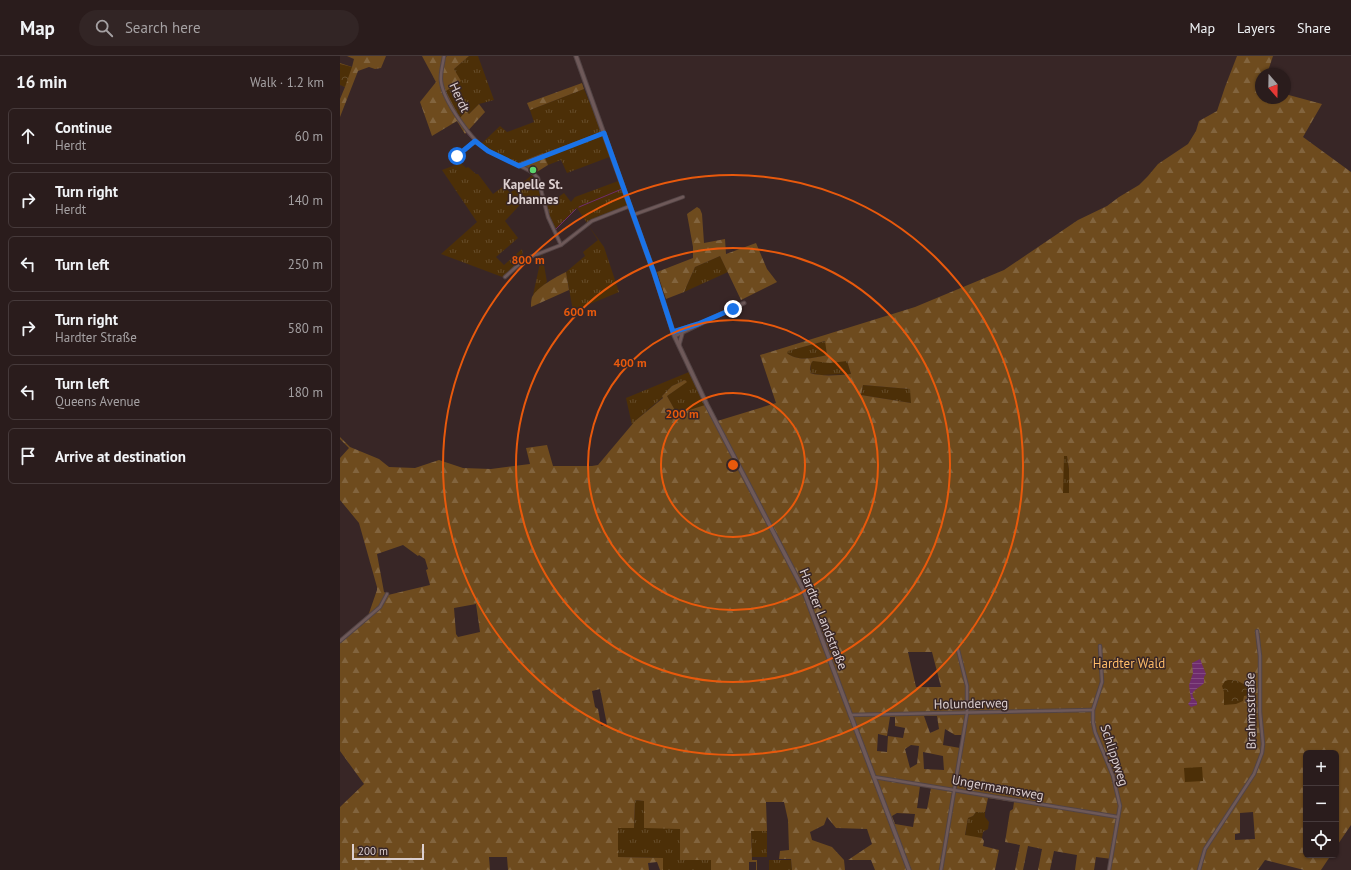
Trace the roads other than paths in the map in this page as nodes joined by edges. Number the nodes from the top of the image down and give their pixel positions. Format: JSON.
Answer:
{"nodes":[{"id":1,"x":444,"y":56,"type":"edge"},
{"id":2,"x":576,"y":56,"type":"edge"},
{"id":3,"x":604,"y":133,"type":"junction"},
{"id":4,"x":475,"y":141,"type":"junction"},
{"id":5,"x":457,"y":156,"type":"dead end"},
{"id":6,"x":519,"y":166,"type":"junction"},
{"id":7,"x":683,"y":197,"type":"dead end"},
{"id":8,"x":630,"y":206,"type":"junction"},
{"id":9,"x":633,"y":215,"type":"junction"},
{"id":10,"x":561,"y":245,"type":"junction"},
{"id":11,"x":505,"y":277,"type":"dead end"},
{"id":12,"x":744,"y":303,"type":"dead end"},
{"id":13,"x":698,"y":324,"type":"junction"},
{"id":14,"x":674,"y":334,"type":"junction"},
{"id":15,"x":682,"y":334,"type":"junction"},
{"id":16,"x":679,"y":347,"type":"junction"},
{"id":17,"x":387,"y":594,"type":"dead end"},
{"id":18,"x":1257,"y":631,"type":"dead end"},
{"id":19,"x":340,"y":641,"type":"edge"},
{"id":20,"x":1100,"y":646,"type":"dead end"},
{"id":21,"x":958,"y":650,"type":"dead end"},
{"id":22,"x":1093,"y":710,"type":"junction"},
{"id":23,"x":967,"y":713,"type":"junction"},
{"id":24,"x":850,"y":715,"type":"junction"},
{"id":25,"x":874,"y":777,"type":"junction"},
{"id":26,"x":954,"y":790,"type":"junction"},
{"id":27,"x":1118,"y":817,"type":"junction"},
{"id":28,"x":909,"y":870,"type":"edge"},
{"id":29,"x":941,"y":870,"type":"edge"},
{"id":30,"x":1109,"y":870,"type":"edge"},
{"id":31,"x":1199,"y":870,"type":"edge"}],
"edges":[{"from":1,"to":4,"type":"street","name":"Herdt"},
{"from":2,"to":3,"type":"main road","name":"Hardter Landstraße"},
{"from":3,"to":6,"type":"street"},
{"from":3,"to":8,"type":"main road","name":"Hardter Landstraße"},
{"from":4,"to":5,"type":"street"},
{"from":4,"to":6,"type":"street","name":"Herdt"},
{"from":6,"to":10,"type":"street","name":"Herdt"},
{"from":7,"to":9,"type":"street"},
{"from":8,"to":9,"type":"main road","name":"Hardter Landstraße"},
{"from":8,"to":10,"type":"street"},
{"from":9,"to":14,"type":"main road","name":"Hardter Landstraße"},
{"from":10,"to":11,"type":"street"},
{"from":12,"to":13,"type":"street"},
{"from":13,"to":14,"type":"street"},
{"from":13,"to":15,"type":"street"},
{"from":14,"to":15,"type":"street"},
{"from":14,"to":16,"type":"main road","name":"Hardter Landstraße"},
{"from":15,"to":16,"type":"street"},
{"from":16,"to":24,"type":"main road","name":"Hardter Landstraße"},
{"from":17,"to":19,"type":"street"},
{"from":18,"to":31,"type":"street","name":"Brahmsstraße"},
{"from":20,"to":22,"type":"street","name":"Schlippweg"},
{"from":21,"to":23,"type":"street"},
{"from":22,"to":23,"type":"street","name":"Holunderweg"},
{"from":22,"to":27,"type":"street","name":"Schlippweg"},
{"from":23,"to":24,"type":"street","name":"Holunderweg"},
{"from":23,"to":26,"type":"street"},
{"from":24,"to":25,"type":"main road","name":"Hardter Landstraße"},
{"from":25,"to":26,"type":"street","name":"Ungermannsweg"},
{"from":25,"to":28,"type":"main road","name":"Hardter Landstraße"},
{"from":26,"to":27,"type":"street","name":"Ungermannsweg"},
{"from":26,"to":29,"type":"street"},
{"from":27,"to":30,"type":"street","name":"Schlippweg"}]}
